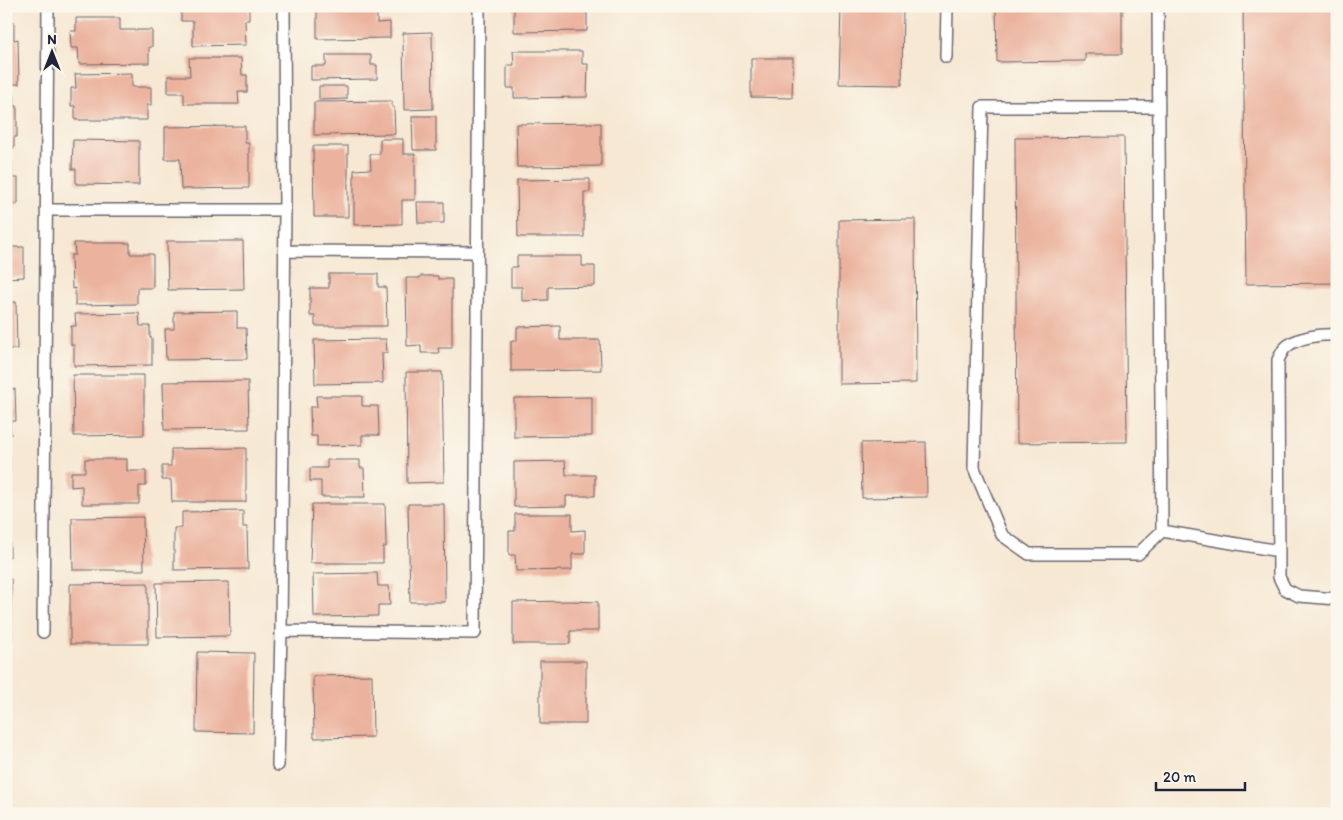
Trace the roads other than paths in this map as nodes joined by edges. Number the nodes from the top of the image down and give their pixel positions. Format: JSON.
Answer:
{"nodes":[{"id":1,"x":48,"y":6,"type":"edge"},
{"id":2,"x":284,"y":6,"type":"edge"},
{"id":3,"x":479,"y":6,"type":"edge"},
{"id":4,"x":947,"y":6,"type":"edge"},
{"id":5,"x":1158,"y":6,"type":"edge"},
{"id":6,"x":946,"y":57,"type":"dead end"},
{"id":7,"x":1159,"y":107,"type":"junction"},
{"id":8,"x":46,"y":210,"type":"junction"},
{"id":9,"x":285,"y":210,"type":"junction"},
{"id":10,"x":284,"y":251,"type":"junction"},
{"id":11,"x":478,"y":252,"type":"junction"},
{"id":12,"x":1337,"y":335,"type":"edge"},
{"id":13,"x":1162,"y":531,"type":"junction"},
{"id":14,"x":1279,"y":551,"type":"junction"},
{"id":15,"x":1337,"y":599,"type":"edge"},
{"id":16,"x":281,"y":631,"type":"junction"},
{"id":17,"x":43,"y":632,"type":"dead end"},
{"id":18,"x":278,"y":765,"type":"dead end"}],
"edges":[{"from":1,"to":8,"type":"lane"},
{"from":2,"to":9,"type":"lane"},
{"from":3,"to":11,"type":"lane"},
{"from":4,"to":6,"type":"lane"},
{"from":5,"to":7,"type":"lane"},
{"from":7,"to":13,"type":"lane"},
{"from":7,"to":13,"type":"lane"},
{"from":8,"to":9,"type":"lane"},
{"from":8,"to":17,"type":"lane"},
{"from":9,"to":10,"type":"lane"},
{"from":10,"to":11,"type":"lane"},
{"from":10,"to":16,"type":"lane"},
{"from":11,"to":16,"type":"lane"},
{"from":12,"to":14,"type":"lane"},
{"from":13,"to":14,"type":"lane"},
{"from":14,"to":15,"type":"lane"},
{"from":16,"to":18,"type":"lane"}]}
